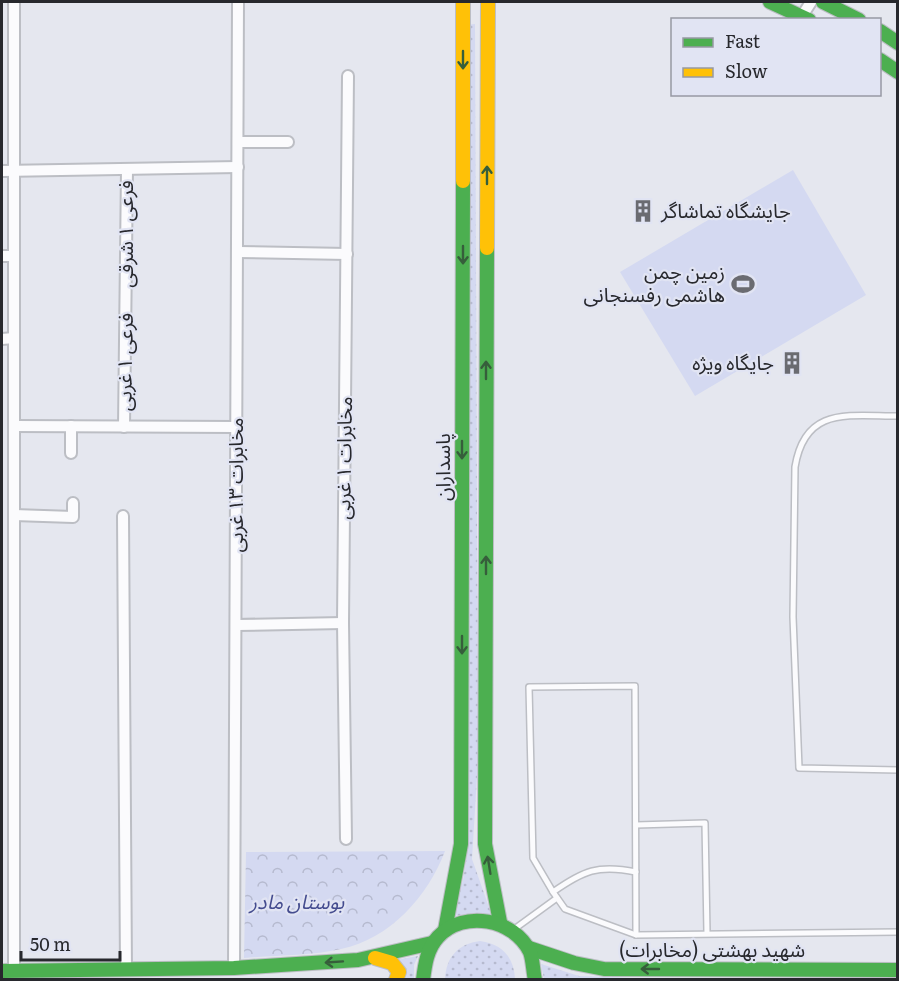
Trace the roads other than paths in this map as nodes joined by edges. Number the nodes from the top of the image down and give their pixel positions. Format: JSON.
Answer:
{"nodes":[{"id":1,"x":14,"y":2,"type":"edge"},
{"id":2,"x":238,"y":2,"type":"edge"},
{"id":3,"x":463,"y":2,"type":"edge"},
{"id":4,"x":488,"y":2,"type":"edge"},
{"id":5,"x":770,"y":2,"type":"edge"},
{"id":6,"x":811,"y":2,"type":"edge"},
{"id":7,"x":823,"y":2,"type":"edge"},
{"id":8,"x":805,"y":18,"type":"edge"},
{"id":9,"x":855,"y":18,"type":"edge"},
{"id":10,"x":881,"y":32,"type":"edge"},
{"id":11,"x":897,"y":43,"type":"edge"},
{"id":12,"x":881,"y":61,"type":"edge"},
{"id":13,"x":897,"y":72,"type":"edge"},
{"id":14,"x":348,"y":76,"type":"dead end"},
{"id":15,"x":238,"y":142,"type":"junction"},
{"id":16,"x":288,"y":142,"type":"dead end"},
{"id":17,"x":238,"y":167,"type":"junction"},
{"id":18,"x":127,"y":169,"type":"junction"},
{"id":19,"x":2,"y":171,"type":"edge"},
{"id":20,"x":14,"y":171,"type":"junction"},
{"id":21,"x":238,"y":252,"type":"junction"},
{"id":22,"x":346,"y":254,"type":"junction"},
{"id":23,"x":2,"y":256,"type":"edge"},
{"id":24,"x":14,"y":256,"type":"junction"},
{"id":25,"x":126,"y":298,"type":"joint"},
{"id":26,"x":14,"y":338,"type":"junction"},
{"id":27,"x":2,"y":339,"type":"edge"},
{"id":28,"x":897,"y":416,"type":"edge"},
{"id":29,"x":14,"y":426,"type":"junction"},
{"id":30,"x":71,"y":426,"type":"junction"},
{"id":31,"x":124,"y":427,"type":"junction"},
{"id":32,"x":237,"y":427,"type":"junction"},
{"id":33,"x":71,"y":453,"type":"dead end"},
{"id":34,"x":73,"y":503,"type":"dead end"},
{"id":35,"x":14,"y":515,"type":"junction"},
{"id":36,"x":123,"y":516,"type":"dead end"},
{"id":37,"x":343,"y":623,"type":"junction"},
{"id":38,"x":236,"y":624,"type":"junction"},
{"id":39,"x":897,"y":770,"type":"edge"},
{"id":40,"x":636,"y":825,"type":"junction"},
{"id":41,"x":346,"y":839,"type":"dead end"},
{"id":42,"x":636,"y":872,"type":"junction"},
{"id":43,"x":555,"y":895,"type":"junction"},
{"id":44,"x":500,"y":922,"type":"junction"},
{"id":45,"x":444,"y":930,"type":"junction"},
{"id":46,"x":513,"y":930,"type":"junction"},
{"id":47,"x":897,"y":932,"type":"edge"},
{"id":48,"x":707,"y":933,"type":"junction"},
{"id":49,"x":636,"y":935,"type":"junction"},
{"id":50,"x":432,"y":943,"type":"junction"},
{"id":51,"x":529,"y":948,"type":"junction"},
{"id":52,"x":375,"y":958,"type":"junction"},
{"id":53,"x":234,"y":968,"type":"junction"},
{"id":54,"x":126,"y":970,"type":"junction"},
{"id":55,"x":897,"y":970,"type":"edge"},
{"id":56,"x":8,"y":971,"type":"edge"},
{"id":57,"x":396,"y":980,"type":"edge"},
{"id":58,"x":423,"y":980,"type":"edge"},
{"id":59,"x":535,"y":980,"type":"edge"}],
"edges":[{"from":1,"to":20,"type":"street"},
{"from":2,"to":15,"type":"street","name":"مخابرات ۱۳ غربی"},
{"from":3,"to":45,"type":"main road","name":"پاسداران","one_way":true},
{"from":44,"to":4,"type":"main road","one_way":true},
{"from":5,"to":8,"type":"main road"},
{"from":6,"to":8,"type":"street"},
{"from":7,"to":9,"type":"main road"},
{"from":10,"to":11,"type":"main road"},
{"from":12,"to":13,"type":"main road"},
{"from":14,"to":22,"type":"street","name":"مخابرات ۱ غربی"},
{"from":15,"to":16,"type":"street"},
{"from":15,"to":17,"type":"street","name":"مخابرات ۱۳ غربی"},
{"from":17,"to":18,"type":"street"},
{"from":17,"to":21,"type":"street","name":"مخابرات ۱۳ غربی"},
{"from":18,"to":20,"type":"street"},
{"from":18,"to":25,"type":"street","name":"فرعی ۱ شرقی"},
{"from":19,"to":20,"type":"street"},
{"from":20,"to":24,"type":"street"},
{"from":21,"to":22,"type":"street"},
{"from":21,"to":32,"type":"street","name":"مخابرات ۱۳ غربی"},
{"from":22,"to":37,"type":"street","name":"مخابرات ۱ غربی"},
{"from":23,"to":24,"type":"street"},
{"from":24,"to":26,"type":"street"},
{"from":25,"to":31,"type":"street","name":"فرعی ۱ غربی"},
{"from":26,"to":27,"type":"street"},
{"from":26,"to":29,"type":"street"},
{"from":28,"to":39,"type":"lane"},
{"from":29,"to":30,"type":"street"},
{"from":29,"to":35,"type":"street"},
{"from":30,"to":31,"type":"street"},
{"from":30,"to":33,"type":"street"},
{"from":31,"to":32,"type":"street"},
{"from":32,"to":38,"type":"street","name":"مخابرات ۱۳ غربی"},
{"from":34,"to":35,"type":"street"},
{"from":35,"to":56,"type":"street"},
{"from":36,"to":54,"type":"street"},
{"from":37,"to":38,"type":"street"},
{"from":37,"to":41,"type":"street","name":"مخابرات ۱ غربی"},
{"from":38,"to":53,"type":"street","name":"مخابرات ۱۳ غربی"},
{"from":40,"to":42,"type":"lane"},
{"from":40,"to":43,"type":"lane"},
{"from":40,"to":48,"type":"lane"},
{"from":42,"to":43,"type":"lane"},
{"from":42,"to":49,"type":"lane"},
{"from":43,"to":46,"type":"lane"},
{"from":43,"to":49,"type":"lane"},
{"from":44,"to":45,"type":"main road"},
{"from":44,"to":46,"type":"main road"},
{"from":45,"to":50,"type":"main road"},
{"from":46,"to":51,"type":"main road"},
{"from":47,"to":48,"type":"lane"},
{"from":48,"to":49,"type":"lane"},
{"from":50,"to":52,"type":"main road"},
{"from":50,"to":58,"type":"main road"},
{"from":55,"to":51,"type":"main road","name":"شهید بهشتی (مخابرات)","one_way":true},
{"from":51,"to":59,"type":"main road"},
{"from":52,"to":53,"type":"main road","one_way":true},
{"from":52,"to":57,"type":"main road"},
{"from":53,"to":54,"type":"main road"},
{"from":54,"to":56,"type":"main road"}]}
